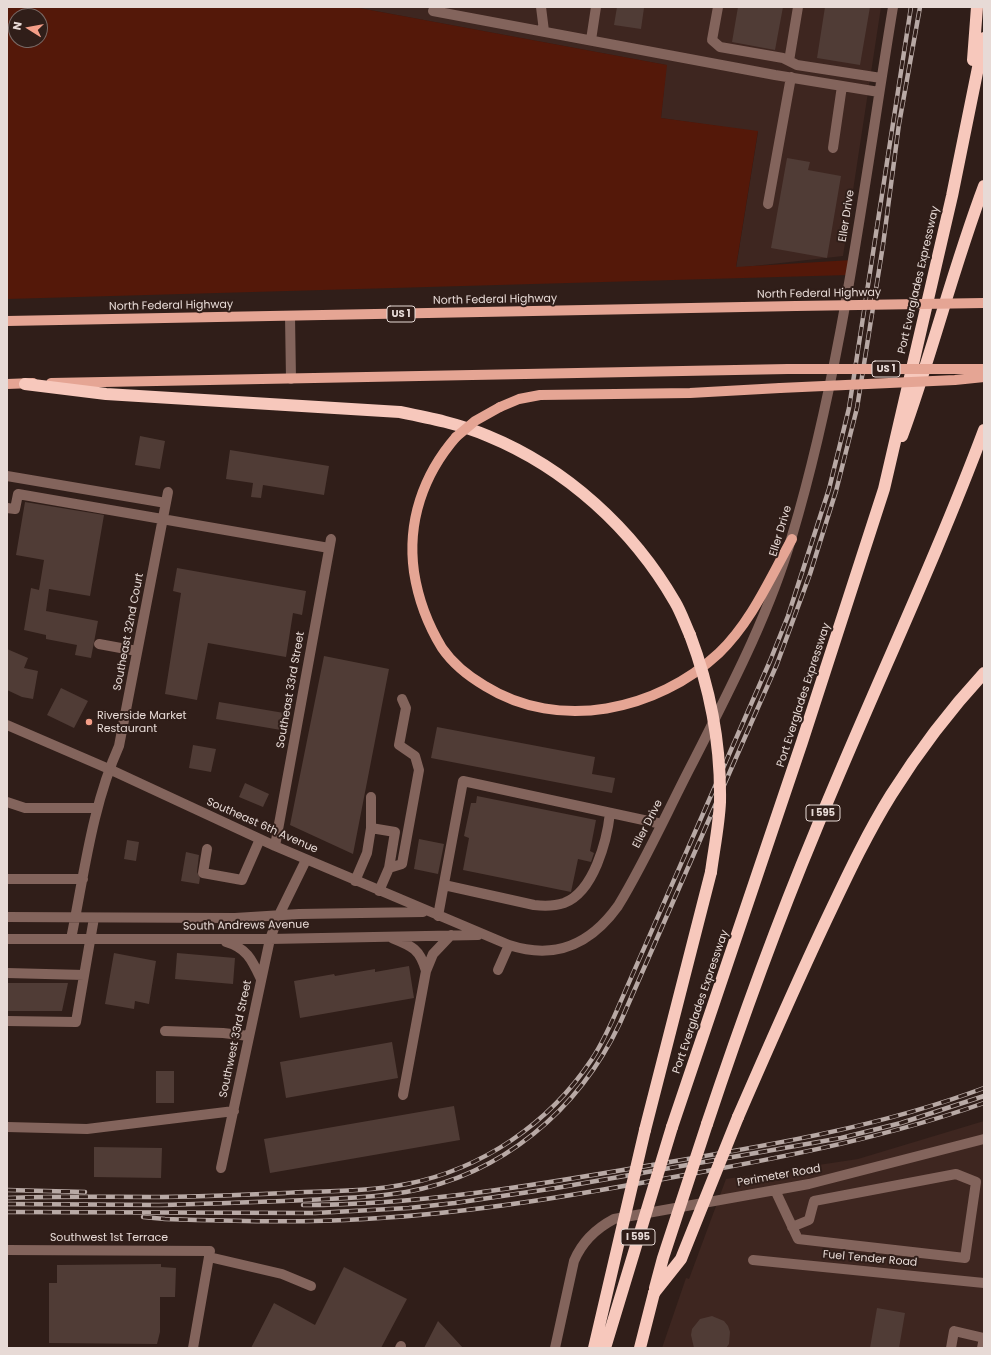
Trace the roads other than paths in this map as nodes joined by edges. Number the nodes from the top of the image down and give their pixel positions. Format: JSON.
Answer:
{"nodes":[{"id":1,"x":541,"y":7,"type":"edge"},
{"id":2,"x":596,"y":7,"type":"edge"},
{"id":3,"x":718,"y":7,"type":"edge"},
{"id":4,"x":798,"y":7,"type":"edge"},
{"id":5,"x":893,"y":7,"type":"edge"},
{"id":6,"x":977,"y":7,"type":"edge"},
{"id":7,"x":433,"y":12,"type":"dead end"},
{"id":8,"x":544,"y":31,"type":"junction"},
{"id":9,"x":984,"y":38,"type":"edge"},
{"id":10,"x":591,"y":40,"type":"junction"},
{"id":11,"x":789,"y":61,"type":"junction"},
{"id":12,"x":791,"y":77,"type":"junction"},
{"id":13,"x":881,"y":78,"type":"junction"},
{"id":14,"x":842,"y":86,"type":"junction"},
{"id":15,"x":879,"y":92,"type":"junction"},
{"id":16,"x":966,"y":131,"type":"junction"},
{"id":17,"x":833,"y":148,"type":"dead end"},
{"id":18,"x":984,"y":186,"type":"edge"},
{"id":19,"x":768,"y":204,"type":"dead end"},
{"id":20,"x":984,"y":303,"type":"edge"},
{"id":21,"x":290,"y":316,"type":"junction"},
{"id":22,"x":7,"y":321,"type":"edge"},
{"id":23,"x":984,"y":368,"type":"edge"},
{"id":24,"x":984,"y":377,"type":"edge"},
{"id":25,"x":291,"y":379,"type":"junction"},
{"id":26,"x":7,"y":384,"type":"edge"},
{"id":27,"x":25,"y":384,"type":"junction"},
{"id":28,"x":984,"y":430,"type":"edge"},
{"id":29,"x":984,"y":450,"type":"edge"},
{"id":30,"x":7,"y":476,"type":"edge"},
{"id":31,"x":884,"y":488,"type":"junction"},
{"id":32,"x":168,"y":492,"type":"dead end"},
{"id":33,"x":166,"y":503,"type":"junction"},
{"id":34,"x":7,"y":508,"type":"edge"},
{"id":35,"x":955,"y":508,"type":"junction"},
{"id":36,"x":163,"y":520,"type":"junction"},
{"id":37,"x":792,"y":539,"type":"junction"},
{"id":38,"x":98,"y":644,"type":"dead end"},
{"id":39,"x":137,"y":651,"type":"junction"},
{"id":40,"x":984,"y":673,"type":"edge"},
{"id":41,"x":402,"y":699,"type":"dead end"},
{"id":42,"x":7,"y":725,"type":"edge"},
{"id":43,"x":109,"y":769,"type":"junction"},
{"id":44,"x":371,"y":797,"type":"dead end"},
{"id":45,"x":7,"y":802,"type":"edge"},
{"id":46,"x":97,"y":808,"type":"junction"},
{"id":47,"x":610,"y":813,"type":"junction"},
{"id":48,"x":662,"y":824,"type":"junction"},
{"id":49,"x":370,"y":828,"type":"junction"},
{"id":50,"x":260,"y":839,"type":"junction"},
{"id":51,"x":275,"y":846,"type":"junction"},
{"id":52,"x":207,"y":849,"type":"dead end"},
{"id":53,"x":306,"y":860,"type":"junction"},
{"id":54,"x":389,"y":868,"type":"junction"},
{"id":55,"x":7,"y":879,"type":"edge"},
{"id":56,"x":83,"y":879,"type":"junction"},
{"id":57,"x":355,"y":881,"type":"junction"},
{"id":58,"x":444,"y":886,"type":"junction"},
{"id":59,"x":379,"y":891,"type":"junction"},
{"id":60,"x":428,"y":912,"type":"junction"},
{"id":61,"x":279,"y":915,"type":"junction"},
{"id":62,"x":438,"y":916,"type":"junction"},
{"id":63,"x":7,"y":917,"type":"edge"},
{"id":64,"x":75,"y":918,"type":"junction"},
{"id":65,"x":94,"y":918,"type":"junction"},
{"id":66,"x":386,"y":935,"type":"junction"},
{"id":67,"x":451,"y":935,"type":"junction"},
{"id":68,"x":484,"y":935,"type":"junction"},
{"id":69,"x":270,"y":938,"type":"junction"},
{"id":70,"x":7,"y":939,"type":"edge"},
{"id":71,"x":71,"y":939,"type":"junction"},
{"id":72,"x":90,"y":939,"type":"junction"},
{"id":73,"x":216,"y":939,"type":"junction"},
{"id":74,"x":509,"y":945,"type":"junction"},
{"id":75,"x":498,"y":970,"type":"dead end"},
{"id":76,"x":426,"y":971,"type":"junction"},
{"id":77,"x":7,"y":974,"type":"edge"},
{"id":78,"x":84,"y":975,"type":"junction"},
{"id":79,"x":261,"y":979,"type":"junction"},
{"id":80,"x":7,"y":1020,"type":"edge"},
{"id":81,"x":165,"y":1031,"type":"dead end"},
{"id":82,"x":249,"y":1036,"type":"junction"},
{"id":83,"x":403,"y":1095,"type":"dead end"},
{"id":84,"x":234,"y":1111,"type":"junction"},
{"id":85,"x":7,"y":1126,"type":"edge"},
{"id":86,"x":984,"y":1139,"type":"edge"},
{"id":87,"x":222,"y":1168,"type":"dead end"},
{"id":88,"x":775,"y":1190,"type":"junction"},
{"id":89,"x":792,"y":1227,"type":"junction"},
{"id":90,"x":7,"y":1250,"type":"edge"},
{"id":91,"x":209,"y":1254,"type":"junction"},
{"id":92,"x":753,"y":1260,"type":"dead end"},
{"id":93,"x":984,"y":1282,"type":"edge"},
{"id":94,"x":311,"y":1286,"type":"dead end"},
{"id":95,"x":654,"y":1293,"type":"junction"},
{"id":96,"x":984,"y":1338,"type":"edge"},
{"id":97,"x":193,"y":1348,"type":"edge"},
{"id":98,"x":555,"y":1348,"type":"edge"},
{"id":99,"x":594,"y":1348,"type":"edge"},
{"id":100,"x":605,"y":1348,"type":"edge"},
{"id":101,"x":640,"y":1348,"type":"edge"},
{"id":102,"x":951,"y":1348,"type":"edge"},
{"id":103,"x":982,"y":1348,"type":"edge"}],
"edges":[{"from":1,"to":8,"type":"street"},
{"from":2,"to":10,"type":"street"},
{"from":3,"to":11,"type":"street"},
{"from":4,"to":11,"type":"street"},
{"from":5,"to":13,"type":"street","name":"Eller Drive"},
{"from":6,"to":16,"type":"highway"},
{"from":7,"to":8,"type":"street"},
{"from":8,"to":10,"type":"street"},
{"from":9,"to":16,"type":"highway","name":"Port Everglades Expressway"},
{"from":10,"to":12,"type":"street"},
{"from":11,"to":13,"type":"street"},
{"from":12,"to":14,"type":"street"},
{"from":12,"to":19,"type":"street"},
{"from":13,"to":15,"type":"street","name":"Eller Drive"},
{"from":14,"to":15,"type":"street"},
{"from":14,"to":17,"type":"street"},
{"from":15,"to":37,"type":"street","name":"Eller Drive"},
{"from":16,"to":31,"type":"highway","name":"Port Everglades Expressway"},
{"from":18,"to":31,"type":"highway"},
{"from":20,"to":21,"type":"main road","name":"North Federal Highway","number":"US 1","bridge":true},
{"from":21,"to":22,"type":"main road","name":"North Federal Highway","number":"US 1"},
{"from":21,"to":25,"type":"street"},
{"from":23,"to":25,"type":"main road","number":"US 1","bridge":true},
{"from":24,"to":37,"type":"main road","bridge":true},
{"from":25,"to":27,"type":"main road","number":"US 1"},
{"from":26,"to":27,"type":"main road","number":"US 1"},
{"from":27,"to":99,"type":"highway","bridge":true},
{"from":28,"to":35,"type":"highway"},
{"from":29,"to":35,"type":"highway"},
{"from":30,"to":33,"type":"street"},
{"from":31,"to":100,"type":"highway","name":"Port Everglades Expressway","number":"I 595","bridge":true},
{"from":32,"to":33,"type":"street","name":"Southeast 32nd Court"},
{"from":33,"to":36,"type":"street","name":"Southeast 32nd Court"},
{"from":34,"to":36,"type":"street"},
{"from":35,"to":95,"type":"highway","number":"I 595","bridge":true},
{"from":36,"to":39,"type":"street","name":"Southeast 32nd Court"},
{"from":36,"to":51,"type":"street","name":"Southeast 33rd Street"},
{"from":37,"to":48,"type":"street","name":"Eller Drive"},
{"from":38,"to":39,"type":"street"},
{"from":39,"to":43,"type":"street","name":"Southeast 32nd Court"},
{"from":40,"to":95,"type":"highway","bridge":true},
{"from":41,"to":54,"type":"street"},
{"from":42,"to":43,"type":"street","name":"Southeast 6th Avenue"},
{"from":43,"to":46,"type":"street","name":"Southeast 32nd Court"},
{"from":43,"to":50,"type":"street","name":"Southeast 6th Avenue"},
{"from":44,"to":49,"type":"street"},
{"from":45,"to":46,"type":"street"},
{"from":46,"to":56,"type":"street","name":"Southeast 32nd Court"},
{"from":47,"to":48,"type":"street"},
{"from":47,"to":58,"type":"street"},
{"from":47,"to":58,"type":"street"},
{"from":48,"to":74,"type":"street","name":"Eller Drive"},
{"from":49,"to":54,"type":"street"},
{"from":49,"to":57,"type":"street"},
{"from":50,"to":51,"type":"street","name":"Southeast 6th Avenue"},
{"from":50,"to":52,"type":"street"},
{"from":51,"to":53,"type":"street","name":"Southeast 6th Avenue"},
{"from":53,"to":57,"type":"street","name":"Southeast 6th Avenue"},
{"from":53,"to":61,"type":"street","name":"Southwest 33rd Street"},
{"from":54,"to":59,"type":"street"},
{"from":55,"to":56,"type":"street"},
{"from":56,"to":64,"type":"street","name":"Southeast 32nd Court"},
{"from":57,"to":59,"type":"street","name":"Southeast 6th Avenue"},
{"from":58,"to":62,"type":"street"},
{"from":59,"to":60,"type":"street","name":"Southeast 6th Avenue"},
{"from":60,"to":61,"type":"street","name":"South Andrews Avenue"},
{"from":60,"to":62,"type":"street","name":"Southeast 6th Avenue"},
{"from":61,"to":65,"type":"street","name":"South Andrews Avenue"},
{"from":61,"to":69,"type":"street","name":"Southwest 33rd Street"},
{"from":62,"to":68,"type":"street","name":"Southeast 6th Avenue"},
{"from":63,"to":64,"type":"street","name":"South Andrews Avenue"},
{"from":64,"to":65,"type":"street","name":"South Andrews Avenue"},
{"from":64,"to":71,"type":"street","name":"Southeast 32nd Court"},
{"from":65,"to":72,"type":"street"},
{"from":66,"to":67,"type":"street","name":"South Andrews Avenue"},
{"from":66,"to":69,"type":"street","name":"South Andrews Avenue"},
{"from":66,"to":76,"type":"street"},
{"from":67,"to":68,"type":"street","name":"South Andrews Avenue"},
{"from":67,"to":76,"type":"street"},
{"from":68,"to":74,"type":"street","name":"Southeast 6th Avenue"},
{"from":69,"to":73,"type":"street","name":"South Andrews Avenue"},
{"from":69,"to":79,"type":"street","name":"Southwest 33rd Street"},
{"from":70,"to":71,"type":"street","name":"South Andrews Avenue"},
{"from":71,"to":72,"type":"street","name":"South Andrews Avenue"},
{"from":72,"to":73,"type":"street","name":"South Andrews Avenue"},
{"from":72,"to":78,"type":"street"},
{"from":73,"to":79,"type":"street"},
{"from":74,"to":75,"type":"street"},
{"from":76,"to":83,"type":"street"},
{"from":77,"to":78,"type":"street"},
{"from":78,"to":80,"type":"street"},
{"from":79,"to":82,"type":"street","name":"Southwest 33rd Street"},
{"from":81,"to":82,"type":"street"},
{"from":82,"to":84,"type":"street","name":"Southwest 33rd Street"},
{"from":84,"to":85,"type":"street"},
{"from":84,"to":87,"type":"street","name":"Southwest 33rd Street"},
{"from":86,"to":88,"type":"street","name":"Perimeter Road"},
{"from":88,"to":89,"type":"street"},
{"from":88,"to":98,"type":"street","name":"Perimeter Road"},
{"from":89,"to":89,"type":"street"},
{"from":90,"to":91,"type":"street","name":"Southwest 1st Terrace"},
{"from":91,"to":94,"type":"street","name":"Southwest 1st Terrace"},
{"from":91,"to":97,"type":"street"},
{"from":92,"to":93,"type":"street","name":"Fuel Tender Road"},
{"from":95,"to":101,"type":"highway","number":"I 595"},
{"from":96,"to":102,"type":"street"},
{"from":96,"to":103,"type":"street"}]}
